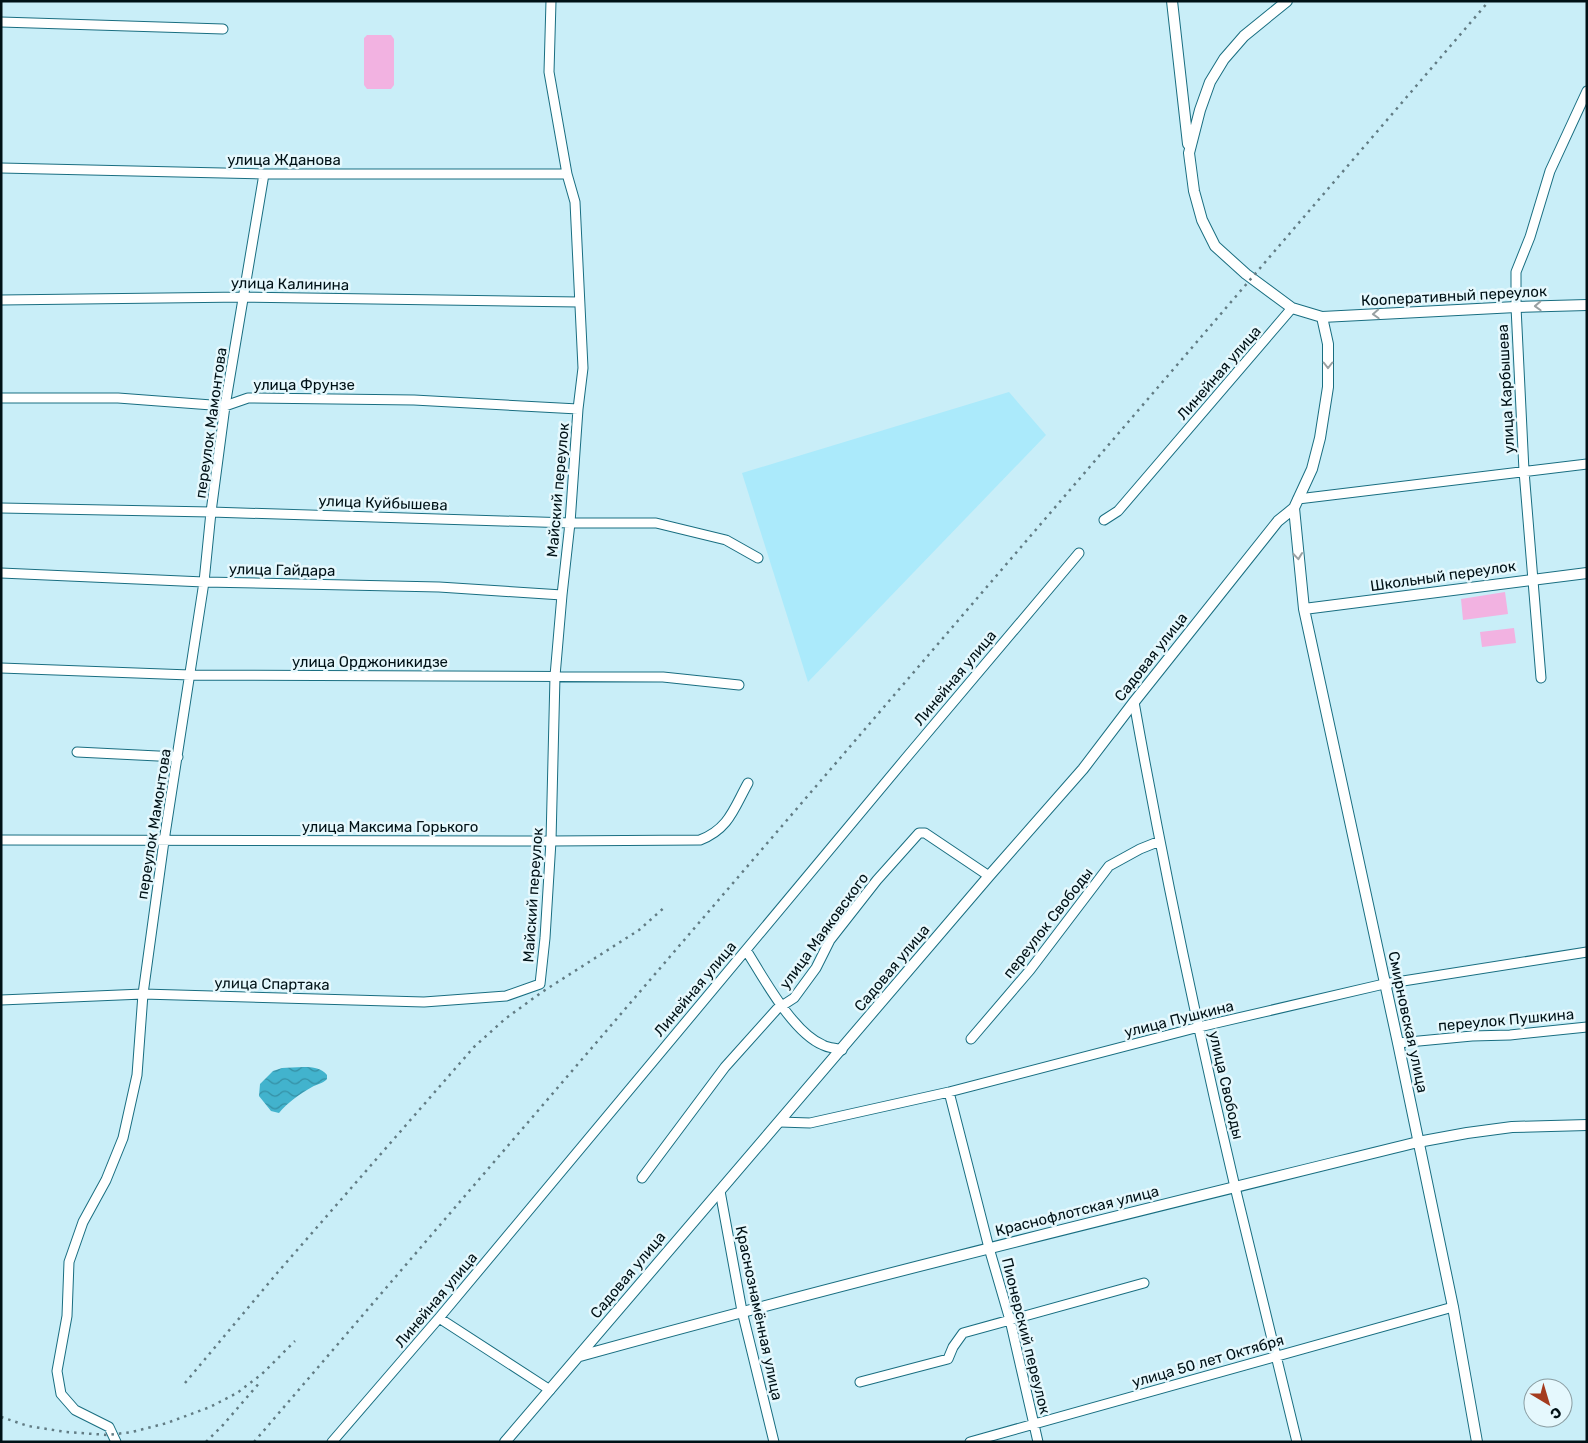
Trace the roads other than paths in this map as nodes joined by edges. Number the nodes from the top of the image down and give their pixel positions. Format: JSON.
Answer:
{"nodes":[{"id":1,"x":551,"y":1,"type":"edge"},
{"id":2,"x":1172,"y":1,"type":"edge"},
{"id":3,"x":1287,"y":1,"type":"edge"},
{"id":4,"x":1,"y":22,"type":"edge"},
{"id":5,"x":223,"y":29,"type":"dead end"},
{"id":6,"x":1587,"y":91,"type":"edge"},
{"id":7,"x":1189,"y":153,"type":"junction"},
{"id":8,"x":1,"y":168,"type":"edge"},
{"id":9,"x":264,"y":174,"type":"junction"},
{"id":10,"x":567,"y":174,"type":"junction"},
{"id":11,"x":244,"y":297,"type":"junction"},
{"id":12,"x":1,"y":300,"type":"edge"},
{"id":13,"x":579,"y":302,"type":"junction"},
{"id":14,"x":1587,"y":305,"type":"edge"},
{"id":15,"x":1516,"y":307,"type":"junction"},
{"id":16,"x":1292,"y":308,"type":"junction"},
{"id":17,"x":1322,"y":317,"type":"junction"},
{"id":18,"x":1,"y":398,"type":"edge"},
{"id":19,"x":225,"y":406,"type":"junction"},
{"id":20,"x":578,"y":409,"type":"junction"},
{"id":21,"x":1587,"y":464,"type":"edge"},
{"id":22,"x":1524,"y":471,"type":"junction"},
{"id":23,"x":1296,"y":503,"type":"junction"},
{"id":24,"x":1,"y":508,"type":"edge"},
{"id":25,"x":211,"y":512,"type":"junction"},
{"id":26,"x":1104,"y":520,"type":"dead end"},
{"id":27,"x":570,"y":523,"type":"junction"},
{"id":28,"x":1079,"y":553,"type":"dead end"},
{"id":29,"x":758,"y":558,"type":"dead end"},
{"id":30,"x":1,"y":572,"type":"edge"},
{"id":31,"x":1587,"y":573,"type":"edge"},
{"id":32,"x":1534,"y":579,"type":"junction"},
{"id":33,"x":204,"y":582,"type":"junction"},
{"id":34,"x":562,"y":595,"type":"junction"},
{"id":35,"x":1304,"y":609,"type":"junction"},
{"id":36,"x":1,"y":668,"type":"edge"},
{"id":37,"x":190,"y":675,"type":"junction"},
{"id":38,"x":555,"y":676,"type":"junction"},
{"id":39,"x":1541,"y":678,"type":"dead end"},
{"id":40,"x":739,"y":685,"type":"dead end"},
{"id":41,"x":1134,"y":702,"type":"junction"},
{"id":42,"x":78,"y":752,"type":"dead end"},
{"id":43,"x":178,"y":757,"type":"junction"},
{"id":44,"x":748,"y":782,"type":"dead end"},
{"id":45,"x":1,"y":840,"type":"edge"},
{"id":46,"x":164,"y":841,"type":"junction"},
{"id":47,"x":551,"y":841,"type":"junction"},
{"id":48,"x":1160,"y":841,"type":"junction"},
{"id":49,"x":989,"y":876,"type":"junction"},
{"id":50,"x":746,"y":950,"type":"junction"},
{"id":51,"x":1587,"y":952,"type":"edge"},
{"id":52,"x":540,"y":984,"type":"joint"},
{"id":53,"x":1384,"y":984,"type":"junction"},
{"id":54,"x":143,"y":994,"type":"junction"},
{"id":55,"x":1,"y":1000,"type":"edge"},
{"id":56,"x":782,"y":1006,"type":"junction"},
{"id":57,"x":1199,"y":1027,"type":"junction"},
{"id":58,"x":1587,"y":1027,"type":"edge"},
{"id":59,"x":971,"y":1039,"type":"dead end"},
{"id":60,"x":1398,"y":1043,"type":"junction"},
{"id":61,"x":842,"y":1050,"type":"junction"},
{"id":62,"x":949,"y":1092,"type":"junction"},
{"id":63,"x":780,"y":1122,"type":"junction"},
{"id":64,"x":1587,"y":1125,"type":"edge"},
{"id":65,"x":1418,"y":1142,"type":"junction"},
{"id":66,"x":642,"y":1178,"type":"dead end"},
{"id":67,"x":1235,"y":1187,"type":"junction"},
{"id":68,"x":720,"y":1191,"type":"junction"},
{"id":69,"x":989,"y":1248,"type":"junction"},
{"id":70,"x":1144,"y":1283,"type":"dead end"},
{"id":71,"x":1453,"y":1307,"type":"junction"},
{"id":72,"x":742,"y":1311,"type":"junction"},
{"id":73,"x":439,"y":1318,"type":"junction"},
{"id":74,"x":1010,"y":1320,"type":"junction"},
{"id":75,"x":1276,"y":1355,"type":"junction"},
{"id":76,"x":580,"y":1356,"type":"junction"},
{"id":77,"x":860,"y":1382,"type":"dead end"},
{"id":78,"x":550,"y":1390,"type":"junction"},
{"id":79,"x":1034,"y":1424,"type":"junction"},
{"id":80,"x":116,"y":1442,"type":"edge"},
{"id":81,"x":332,"y":1442,"type":"edge"},
{"id":82,"x":505,"y":1442,"type":"edge"},
{"id":83,"x":774,"y":1442,"type":"edge"},
{"id":84,"x":970,"y":1442,"type":"edge"},
{"id":85,"x":1038,"y":1442,"type":"edge"},
{"id":86,"x":1296,"y":1442,"type":"edge"},
{"id":87,"x":1477,"y":1442,"type":"edge"}],
"edges":[{"from":1,"to":10,"type":"street","name":"Майский переулок"},
{"from":2,"to":7,"type":"street","name":"Кооперативный переулок"},
{"from":3,"to":7,"type":"street"},
{"from":4,"to":5,"type":"street"},
{"from":6,"to":15,"type":"street","name":"улица Карбышева"},
{"from":7,"to":16,"type":"street","name":"Кооперативный переулок"},
{"from":8,"to":9,"type":"street","name":"улица Жданова"},
{"from":9,"to":10,"type":"street","name":"улица Жданова"},
{"from":9,"to":11,"type":"street","name":"переулок Мамонтова"},
{"from":10,"to":13,"type":"street","name":"Майский переулок"},
{"from":11,"to":12,"type":"street","name":"улица Калинина"},
{"from":11,"to":13,"type":"street","name":"улица Калинина"},
{"from":11,"to":19,"type":"street","name":"переулок Мамонтова"},
{"from":13,"to":20,"type":"street","name":"Майский переулок"},
{"from":14,"to":15,"type":"street","name":"Кооперативный переулок","one_way":true},
{"from":15,"to":17,"type":"street","name":"Кооперативный переулок","one_way":true},
{"from":15,"to":22,"type":"street","name":"улица Карбышева"},
{"from":16,"to":17,"type":"street","name":"Кооперативный переулок"},
{"from":16,"to":26,"type":"street","name":"Линейная улица"},
{"from":17,"to":23,"type":"street","one_way":true},
{"from":18,"to":19,"type":"street","name":"улица Фрунзе"},
{"from":19,"to":20,"type":"street","name":"улица Фрунзе"},
{"from":19,"to":25,"type":"street","name":"переулок Мамонтова"},
{"from":20,"to":27,"type":"street","name":"Майский переулок"},
{"from":21,"to":22,"type":"street"},
{"from":22,"to":23,"type":"street"},
{"from":22,"to":32,"type":"street","name":"улица Карбышева"},
{"from":23,"to":35,"type":"street","name":"Смирновская улица","one_way":true},
{"from":23,"to":41,"type":"street","name":"Садовая улица"},
{"from":24,"to":25,"type":"street","name":"улица Куйбышева"},
{"from":25,"to":27,"type":"street","name":"улица Куйбышева"},
{"from":25,"to":33,"type":"street","name":"переулок Мамонтова"},
{"from":27,"to":29,"type":"street","name":"улица Куйбышева"},
{"from":27,"to":34,"type":"street","name":"Майский переулок"},
{"from":28,"to":50,"type":"street","name":"Линейная улица"},
{"from":30,"to":33,"type":"street","name":"улица Гайдара"},
{"from":31,"to":32,"type":"street","name":"Школьный переулок"},
{"from":32,"to":35,"type":"street","name":"Школьный переулок"},
{"from":32,"to":39,"type":"street","name":"улица Карбышева"},
{"from":33,"to":34,"type":"street","name":"улица Гайдара"},
{"from":33,"to":37,"type":"street","name":"переулок Мамонтова"},
{"from":34,"to":38,"type":"street","name":"Майский переулок"},
{"from":35,"to":53,"type":"street","name":"Смирновская улица"},
{"from":36,"to":37,"type":"street","name":"улица Орджоникидзе"},
{"from":37,"to":38,"type":"street","name":"улица Орджоникидзе"},
{"from":37,"to":43,"type":"street","name":"переулок Мамонтова"},
{"from":38,"to":40,"type":"street","name":"улица Орджоникидзе"},
{"from":38,"to":47,"type":"street","name":"Майский переулок"},
{"from":41,"to":48,"type":"street","name":"улица Свободы"},
{"from":41,"to":49,"type":"street","name":"Садовая улица"},
{"from":42,"to":43,"type":"street"},
{"from":43,"to":46,"type":"street","name":"переулок Мамонтова"},
{"from":44,"to":47,"type":"street","name":"улица Максима Горького"},
{"from":45,"to":46,"type":"street","name":"улица Максима Горького"},
{"from":46,"to":47,"type":"street","name":"улица Максима Горького"},
{"from":46,"to":54,"type":"street","name":"переулок Мамонтова"},
{"from":47,"to":52,"type":"street","name":"Майский переулок"},
{"from":48,"to":57,"type":"street","name":"улица Свободы"},
{"from":48,"to":59,"type":"street","name":"переулок Свободы"},
{"from":49,"to":56,"type":"street","name":"улица Маяковского"},
{"from":49,"to":61,"type":"street","name":"Садовая улица"},
{"from":50,"to":56,"type":"street"},
{"from":50,"to":73,"type":"street","name":"Линейная улица"},
{"from":51,"to":53,"type":"street","name":"улица Пушкина"},
{"from":52,"to":54,"type":"street","name":"улица Спартака"},
{"from":53,"to":57,"type":"street","name":"улица Пушкина"},
{"from":53,"to":60,"type":"street","name":"Смирновская улица"},
{"from":54,"to":55,"type":"street","name":"улица Спартака"},
{"from":54,"to":80,"type":"street","name":"переулок Мамонтова"},
{"from":56,"to":61,"type":"street"},
{"from":56,"to":66,"type":"street","name":"улица Маяковского"},
{"from":57,"to":62,"type":"street","name":"улица Пушкина"},
{"from":57,"to":67,"type":"street","name":"улица Свободы"},
{"from":58,"to":60,"type":"street","name":"переулок Пушкина"},
{"from":60,"to":65,"type":"street","name":"Смирновская улица"},
{"from":61,"to":63,"type":"street","name":"Садовая улица"},
{"from":62,"to":63,"type":"street","name":"улица Пушкина"},
{"from":62,"to":69,"type":"street","name":"Пионерский переулок"},
{"from":63,"to":68,"type":"street","name":"Садовая улица"},
{"from":64,"to":65,"type":"street","name":"Краснофлотская улица"},
{"from":65,"to":67,"type":"street","name":"Краснофлотская улица"},
{"from":65,"to":71,"type":"street","name":"Смирновская улица"},
{"from":67,"to":69,"type":"street","name":"Краснофлотская улица"},
{"from":67,"to":75,"type":"street","name":"улица Свободы"},
{"from":68,"to":72,"type":"street","name":"Краснознамённая улица"},
{"from":68,"to":76,"type":"street","name":"Садовая улица"},
{"from":69,"to":72,"type":"street","name":"Краснофлотская улица"},
{"from":69,"to":74,"type":"street","name":"Пионерский переулок"},
{"from":70,"to":74,"type":"street"},
{"from":71,"to":75,"type":"street","name":"улица 50 лет Октября"},
{"from":71,"to":87,"type":"street","name":"Смирновская улица"},
{"from":72,"to":76,"type":"street","name":"Краснофлотская улица"},
{"from":72,"to":83,"type":"street","name":"Краснознамённая улица"},
{"from":73,"to":78,"type":"street"},
{"from":73,"to":81,"type":"street","name":"Линейная улица"},
{"from":74,"to":77,"type":"street"},
{"from":74,"to":79,"type":"street","name":"Пионерский переулок"},
{"from":75,"to":79,"type":"street","name":"улица 50 лет Октября"},
{"from":75,"to":86,"type":"street","name":"улица Свободы"},
{"from":76,"to":78,"type":"street","name":"Садовая улица"},
{"from":78,"to":82,"type":"street","name":"Садовая улица"},
{"from":79,"to":84,"type":"street","name":"улица 50 лет Октября"},
{"from":79,"to":85,"type":"street","name":"Пионерский переулок"}]}
